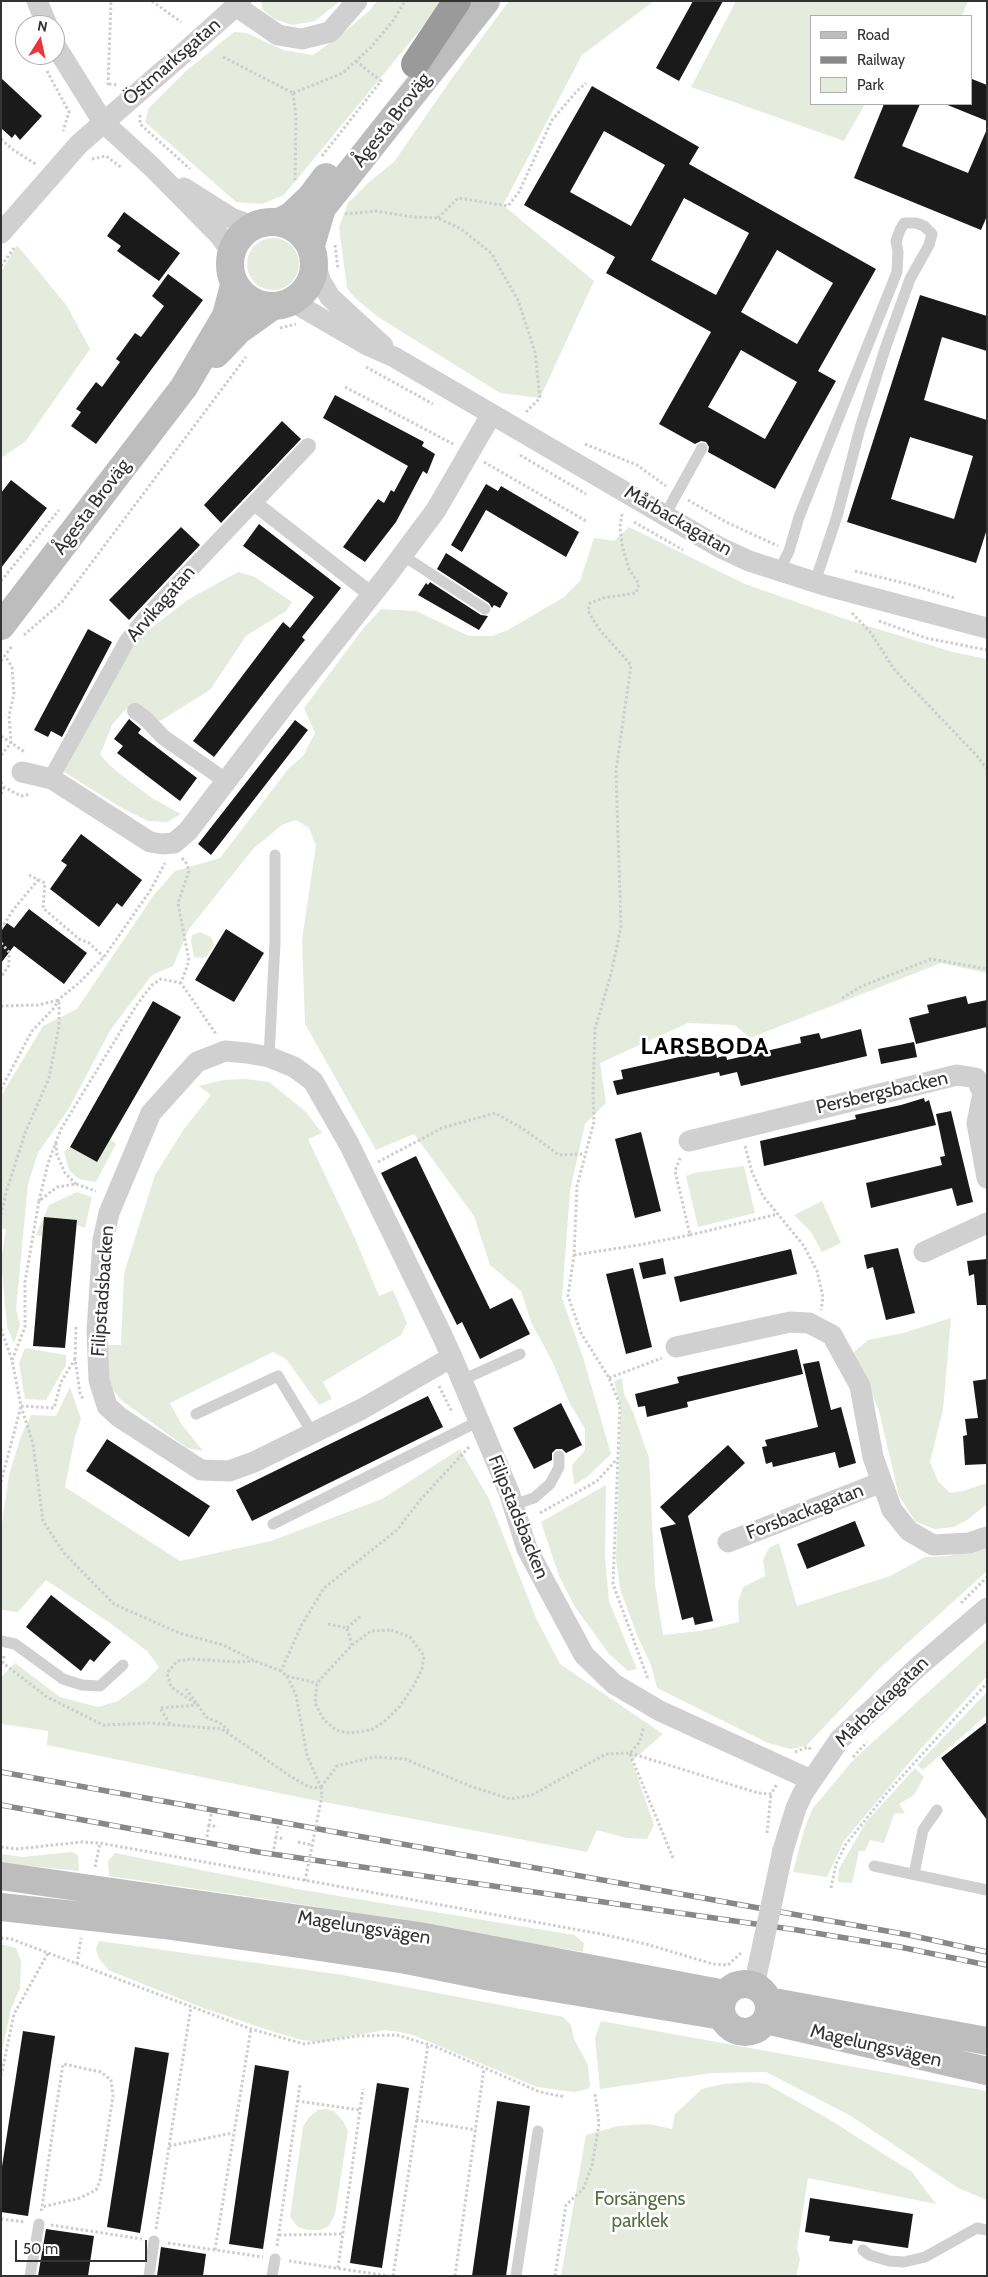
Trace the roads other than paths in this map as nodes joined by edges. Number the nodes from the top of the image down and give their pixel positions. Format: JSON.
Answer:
{"nodes":[{"id":1,"x":37,"y":1,"type":"edge"},
{"id":2,"x":357,"y":1,"type":"edge"},
{"id":3,"x":456,"y":1,"type":"edge"},
{"id":4,"x":468,"y":1,"type":"edge"},
{"id":5,"x":486,"y":1,"type":"edge"},
{"id":6,"x":238,"y":4,"type":"edge"},
{"id":7,"x":43,"y":15,"type":"edge"},
{"id":8,"x":65,"y":62,"type":"edge"},
{"id":9,"x":415,"y":64,"type":"junction"},
{"id":10,"x":102,"y":122,"type":"junction"},
{"id":11,"x":152,"y":168,"type":"junction"},
{"id":12,"x":266,"y":224,"type":"junction"},
{"id":13,"x":1,"y":234,"type":"edge"},
{"id":14,"x":231,"y":251,"type":"junction"},
{"id":15,"x":313,"y":255,"type":"junction"},
{"id":16,"x":234,"y":285,"type":"junction"},
{"id":17,"x":282,"y":305,"type":"junction"},
{"id":18,"x":394,"y":357,"type":"junction"},
{"id":19,"x":184,"y":387,"type":"junction"},
{"id":20,"x":491,"y":416,"type":"junction"},
{"id":21,"x":308,"y":446,"type":"dead end"},
{"id":22,"x":702,"y":448,"type":"dead end"},
{"id":23,"x":254,"y":503,"type":"junction"},
{"id":24,"x":665,"y":515,"type":"junction"},
{"id":25,"x":402,"y":555,"type":"junction"},
{"id":26,"x":779,"y":571,"type":"junction"},
{"id":27,"x":815,"y":582,"type":"junction"},
{"id":28,"x":372,"y":595,"type":"junction"},
{"id":29,"x":485,"y":609,"type":"dead end"},
{"id":30,"x":987,"y":628,"type":"edge"},
{"id":31,"x":12,"y":635,"type":"edge"},
{"id":32,"x":135,"y":711,"type":"dead end"},
{"id":33,"x":55,"y":770,"type":"dead end"},
{"id":34,"x":22,"y":772,"type":"dead end"},
{"id":35,"x":226,"y":782,"type":"junction"},
{"id":36,"x":276,"y":855,"type":"dead end"},
{"id":37,"x":269,"y":1057,"type":"junction"},
{"id":38,"x":689,"y":1141,"type":"road end"},
{"id":39,"x":987,"y":1178,"type":"edge"},
{"id":40,"x":987,"y":1223,"type":"edge"},
{"id":41,"x":924,"y":1252,"type":"dead end"},
{"id":42,"x":676,"y":1347,"type":"road end"},
{"id":43,"x":520,"y":1354,"type":"dead end"},
{"id":44,"x":452,"y":1356,"type":"junction"},
{"id":45,"x":462,"y":1380,"type":"junction"},
{"id":46,"x":196,"y":1414,"type":"dead end"},
{"id":47,"x":470,"y":1426,"type":"junction"},
{"id":48,"x":313,"y":1434,"type":"junction"},
{"id":49,"x":559,"y":1456,"type":"dead end"},
{"id":50,"x":882,"y":1482,"type":"junction"},
{"id":51,"x":516,"y":1513,"type":"junction"},
{"id":52,"x":274,"y":1524,"type":"dead end"},
{"id":53,"x":987,"y":1537,"type":"edge"},
{"id":54,"x":728,"y":1542,"type":"dead end"},
{"id":55,"x":987,"y":1608,"type":"edge"},
{"id":56,"x":2,"y":1640,"type":"edge"},
{"id":57,"x":123,"y":1665,"type":"dead end"},
{"id":58,"x":811,"y":1780,"type":"junction"},
{"id":59,"x":937,"y":1810,"type":"dead end"},
{"id":60,"x":874,"y":1866,"type":"dead end"},
{"id":61,"x":914,"y":1874,"type":"junction"},
{"id":62,"x":1,"y":1876,"type":"edge"},
{"id":63,"x":987,"y":1890,"type":"edge"},
{"id":64,"x":1,"y":1907,"type":"edge"},
{"id":65,"x":763,"y":2002,"type":"junction"},
{"id":66,"x":724,"y":2005,"type":"junction"},
{"id":67,"x":987,"y":2041,"type":"edge"},
{"id":68,"x":987,"y":2071,"type":"edge"},
{"id":69,"x":538,"y":2131,"type":"dead end"},
{"id":70,"x":39,"y":2224,"type":"road end"},
{"id":71,"x":987,"y":2230,"type":"edge"},
{"id":72,"x":154,"y":2241,"type":"road end"},
{"id":73,"x":863,"y":2250,"type":"dead end"},
{"id":74,"x":275,"y":2259,"type":"road end"},
{"id":75,"x":30,"y":2276,"type":"edge"},
{"id":76,"x":149,"y":2276,"type":"edge"},
{"id":77,"x":272,"y":2276,"type":"edge"},
{"id":78,"x":516,"y":2276,"type":"edge"}],
"edges":[{"from":1,"to":7,"type":"street"},
{"from":2,"to":6,"type":"street"},
{"from":3,"to":9,"type":"highway"},
{"from":4,"to":9,"type":"main road","name":"Ågesta Broväg"},
{"from":5,"to":15,"type":"main road","name":"Ågesta Broväg"},
{"from":6,"to":10,"type":"street","name":"Östmarksgatan","bridge":true},
{"from":8,"to":10,"type":"street"},
{"from":9,"to":12,"type":"main road","name":"Ågesta Broväg"},
{"from":10,"to":11,"type":"street"},
{"from":10,"to":13,"type":"street","name":"Östmarksgatan"},
{"from":11,"to":12,"type":"street"},
{"from":11,"to":14,"type":"street"},
{"from":12,"to":14,"type":"main road","name":"Ågesta Broväg"},
{"from":12,"to":15,"type":"main road"},
{"from":14,"to":16,"type":"main road","name":"Ågesta Broväg"},
{"from":15,"to":17,"type":"main road","name":"Ågesta Broväg"},
{"from":15,"to":18,"type":"street","name":"Mårbackagatan"},
{"from":16,"to":17,"type":"main road"},
{"from":16,"to":19,"type":"main road","name":"Ågesta Broväg"},
{"from":17,"to":18,"type":"street","name":"Mårbackagatan"},
{"from":17,"to":19,"type":"main road","name":"Ågesta Broväg"},
{"from":18,"to":20,"type":"street","name":"Mårbackagatan"},
{"from":19,"to":31,"type":"main road","name":"Ågesta Broväg"},
{"from":20,"to":24,"type":"street","name":"Mårbackagatan"},
{"from":20,"to":25,"type":"street"},
{"from":21,"to":23,"type":"street","name":"Arvikagatan"},
{"from":22,"to":24,"type":"lane"},
{"from":23,"to":28,"type":"street"},
{"from":23,"to":33,"type":"street","name":"Arvikagatan"},
{"from":24,"to":26,"type":"street","name":"Mårbackagatan"},
{"from":25,"to":28,"type":"street"},
{"from":25,"to":29,"type":"lane"},
{"from":26,"to":27,"type":"street","name":"Mårbackagatan"},
{"from":26,"to":27,"type":"lane"},
{"from":27,"to":30,"type":"street","name":"Mårbackagatan"},
{"from":28,"to":35,"type":"street"},
{"from":32,"to":35,"type":"street"},
{"from":34,"to":35,"type":"street"},
{"from":36,"to":37,"type":"lane"},
{"from":37,"to":44,"type":"street","name":"Filipstadsbacken"},
{"from":37,"to":48,"type":"street","name":"Filipstadsbacken"},
{"from":38,"to":39,"type":"street","name":"Persbergsbacken"},
{"from":40,"to":41,"type":"street"},
{"from":42,"to":50,"type":"street","name":"Forsbackagatan"},
{"from":43,"to":45,"type":"lane"},
{"from":44,"to":45,"type":"street","name":"Filipstadsbacken"},
{"from":44,"to":48,"type":"street","name":"Filipstadsbacken"},
{"from":45,"to":47,"type":"street","name":"Filipstadsbacken"},
{"from":46,"to":48,"type":"lane"},
{"from":47,"to":51,"type":"street","name":"Filipstadsbacken"},
{"from":47,"to":52,"type":"lane"},
{"from":49,"to":51,"type":"lane"},
{"from":50,"to":53,"type":"street","name":"Forsbackagatan"},
{"from":50,"to":54,"type":"street","name":"Forsbackagatan"},
{"from":51,"to":58,"type":"street","name":"Filipstadsbacken"},
{"from":55,"to":58,"type":"street","name":"Mårbackagatan"},
{"from":56,"to":57,"type":"lane"},
{"from":58,"to":65,"type":"street","name":"Mårbackagatan","bridge":true},
{"from":59,"to":61,"type":"lane"},
{"from":60,"to":61,"type":"lane"},
{"from":61,"to":63,"type":"lane"},
{"from":62,"to":66,"type":"main road","name":"Magelungsvägen"},
{"from":64,"to":66,"type":"main road","name":"Magelungsvägen"},
{"from":65,"to":66,"type":"main road","name":"Magelungsvägen"},
{"from":65,"to":66,"type":"main road","name":"Magelungsvägen"},
{"from":65,"to":67,"type":"main road","name":"Magelungsvägen"},
{"from":65,"to":68,"type":"main road","name":"Magelungsvägen"},
{"from":69,"to":78,"type":"lane"},
{"from":70,"to":75,"type":"lane"},
{"from":71,"to":73,"type":"lane"},
{"from":72,"to":76,"type":"lane"},
{"from":74,"to":77,"type":"lane"}]}
